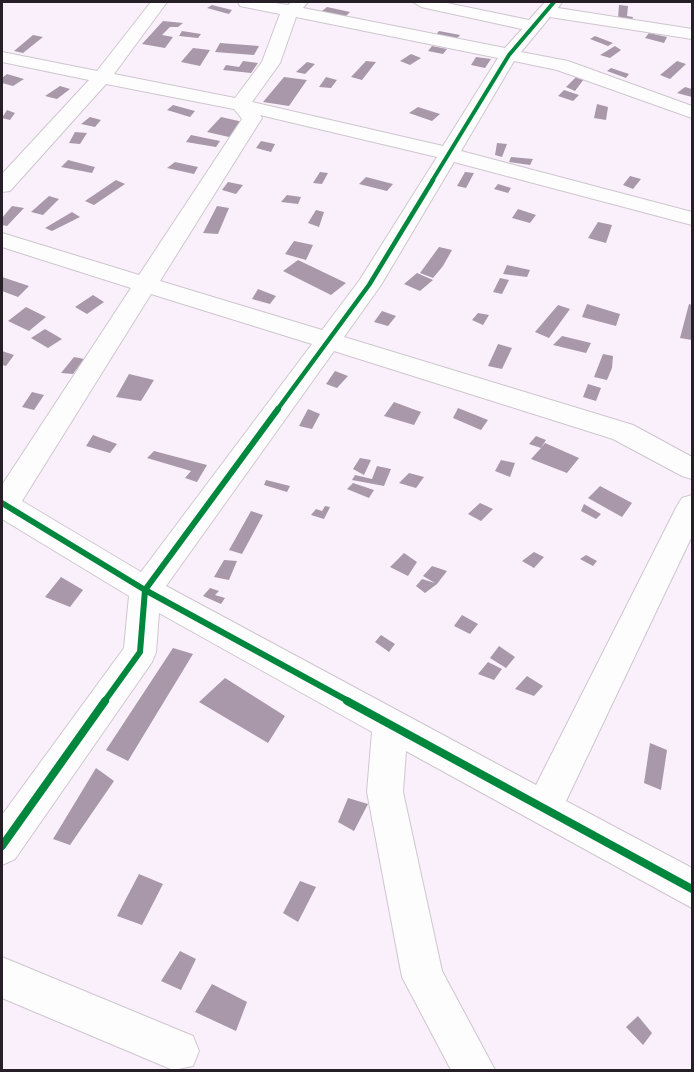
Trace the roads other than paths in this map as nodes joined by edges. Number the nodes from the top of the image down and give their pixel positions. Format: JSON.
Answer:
{"nodes":[{"id":1,"x":159,"y":2,"type":"edge"},
{"id":2,"x":246,"y":2,"type":"edge"},
{"id":3,"x":421,"y":2,"type":"edge"},
{"id":4,"x":296,"y":6,"type":"edge"},
{"id":5,"x":545,"y":13,"type":"edge"},
{"id":6,"x":693,"y":34,"type":"edge"},
{"id":7,"x":509,"y":55,"type":"junction"},
{"id":8,"x":2,"y":57,"type":"edge"},
{"id":9,"x":102,"y":77,"type":"junction"},
{"id":10,"x":240,"y":105,"type":"junction"},
{"id":11,"x":693,"y":112,"type":"edge"},
{"id":12,"x":450,"y":154,"type":"junction"},
{"id":13,"x":2,"y":186,"type":"edge"},
{"id":14,"x":693,"y":219,"type":"edge"},
{"id":15,"x":2,"y":240,"type":"edge"},
{"id":16,"x":143,"y":283,"type":"junction"},
{"id":17,"x":328,"y":341,"type":"junction"},
{"id":18,"x":693,"y":469,"type":"edge"},
{"id":19,"x":2,"y":505,"type":"edge"},
{"id":20,"x":693,"y":506,"type":"edge"},
{"id":21,"x":145,"y":590,"type":"junction"},
{"id":22,"x":390,"y":724,"type":"junction"},
{"id":23,"x":544,"y":808,"type":"junction"},
{"id":24,"x":2,"y":846,"type":"edge"},
{"id":25,"x":693,"y":889,"type":"edge"},
{"id":26,"x":2,"y":978,"type":"edge"},
{"id":27,"x":178,"y":1051,"type":"dead end"},
{"id":28,"x":474,"y":1071,"type":"edge"}],
"edges":[{"from":1,"to":9,"type":"street"},
{"from":2,"to":4,"type":"street"},
{"from":3,"to":5,"type":"street"},
{"from":4,"to":7,"type":"street"},
{"from":4,"to":10,"type":"street"},
{"from":5,"to":6,"type":"street"},
{"from":5,"to":7,"type":"street"},
{"from":7,"to":11,"type":"street"},
{"from":7,"to":12,"type":"street"},
{"from":8,"to":9,"type":"street"},
{"from":9,"to":10,"type":"street"},
{"from":9,"to":13,"type":"street"},
{"from":10,"to":12,"type":"street"},
{"from":10,"to":16,"type":"street"},
{"from":12,"to":14,"type":"street"},
{"from":12,"to":17,"type":"street"},
{"from":15,"to":16,"type":"street"},
{"from":16,"to":17,"type":"street"},
{"from":16,"to":19,"type":"street"},
{"from":17,"to":18,"type":"street"},
{"from":17,"to":21,"type":"street"},
{"from":19,"to":21,"type":"street"},
{"from":20,"to":23,"type":"street"},
{"from":21,"to":22,"type":"street"},
{"from":21,"to":24,"type":"street"},
{"from":22,"to":23,"type":"street"},
{"from":22,"to":28,"type":"street"},
{"from":23,"to":25,"type":"street"},
{"from":26,"to":27,"type":"street"}]}
